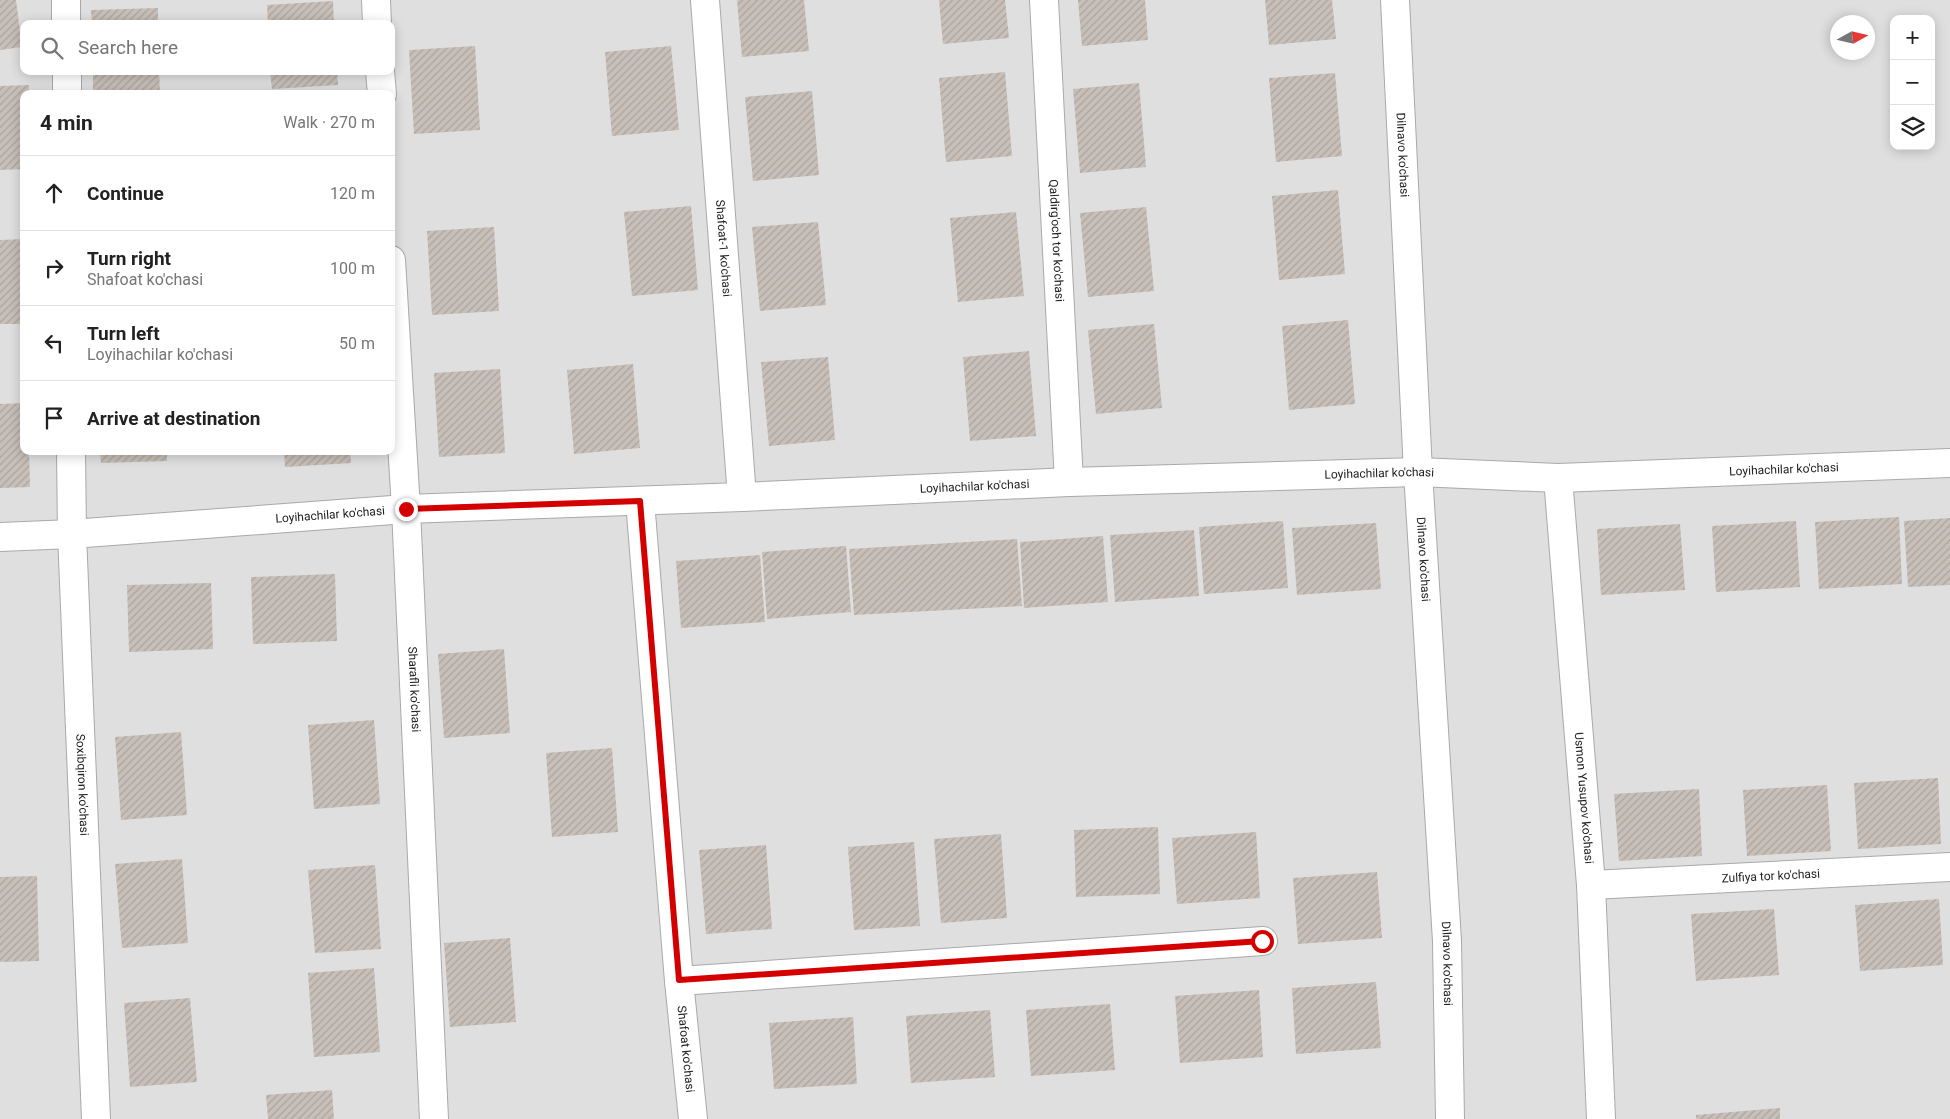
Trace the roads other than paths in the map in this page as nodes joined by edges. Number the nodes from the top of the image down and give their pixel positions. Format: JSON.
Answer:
{"nodes":[{"id":1,"x":66,"y":0,"type":"edge"},
{"id":2,"x":376,"y":0,"type":"edge"},
{"id":3,"x":705,"y":0,"type":"edge"},
{"id":4,"x":1044,"y":0,"type":"edge"},
{"id":5,"x":1395,"y":0,"type":"edge"},
{"id":6,"x":66,"y":20,"type":"edge"},
{"id":7,"x":377,"y":20,"type":"edge"},
{"id":8,"x":67,"y":75,"type":"edge"},
{"id":9,"x":380,"y":75,"type":"edge"},
{"id":10,"x":67,"y":90,"type":"edge"},
{"id":11,"x":382,"y":90,"type":"edge"},
{"id":12,"x":395,"y":326,"type":"edge"},
{"id":13,"x":71,"y":455,"type":"edge"},
{"id":14,"x":1950,"y":463,"type":"edge"},
{"id":15,"x":1418,"y":472,"type":"junction"},
{"id":16,"x":1558,"y":478,"type":"junction"},
{"id":17,"x":1069,"y":482,"type":"junction"},
{"id":18,"x":742,"y":497,"type":"junction"},
{"id":19,"x":640,"y":501,"type":"junction"},
{"id":20,"x":406,"y":509,"type":"junction"},
{"id":21,"x":72,"y":534,"type":"junction"},
{"id":22,"x":0,"y":537,"type":"edge"},
{"id":23,"x":1950,"y":867,"type":"edge"},
{"id":24,"x":1591,"y":885,"type":"junction"},
{"id":25,"x":1262,"y":941,"type":"dead end"},
{"id":26,"x":679,"y":980,"type":"junction"},
{"id":27,"x":96,"y":1119,"type":"edge"},
{"id":28,"x":434,"y":1119,"type":"edge"},
{"id":29,"x":693,"y":1119,"type":"edge"},
{"id":30,"x":1450,"y":1119,"type":"edge"},
{"id":31,"x":1601,"y":1119,"type":"edge"}],
"edges":[{"from":1,"to":6,"type":"street"},
{"from":2,"to":7,"type":"street"},
{"from":3,"to":18,"type":"street","name":"Shafoat-1 ko'chasi"},
{"from":4,"to":17,"type":"street","name":"Qaldirg'och tor ko'chasi"},
{"from":5,"to":15,"type":"street","name":"Dilnavo ko'chasi"},
{"from":8,"to":10,"type":"street"},
{"from":9,"to":11,"type":"street"},
{"from":12,"to":20,"type":"street","name":"Sharafli ko'chasi"},
{"from":13,"to":21,"type":"street","name":"Soxibqiron ko'chasi"},
{"from":14,"to":16,"type":"street","name":"Loyihachilar ko'chasi"},
{"from":15,"to":16,"type":"street","name":"Loyihachilar ko'chasi"},
{"from":15,"to":17,"type":"street","name":"Loyihachilar ko'chasi"},
{"from":15,"to":30,"type":"street","name":"Dilnavo ko'chasi"},
{"from":16,"to":24,"type":"street","name":"Usmon Yusupov ko'chasi"},
{"from":17,"to":18,"type":"street","name":"Loyihachilar ko'chasi"},
{"from":18,"to":19,"type":"street","name":"Loyihachilar ko'chasi"},
{"from":19,"to":20,"type":"street","name":"Loyihachilar ko'chasi"},
{"from":19,"to":26,"type":"street","name":"Shafoat ko'chasi"},
{"from":20,"to":21,"type":"street","name":"Loyihachilar ko'chasi"},
{"from":20,"to":28,"type":"street","name":"Sharafli ko'chasi"},
{"from":21,"to":22,"type":"street","name":"Loyihachilar ko'chasi"},
{"from":21,"to":27,"type":"street","name":"Soxibqiron ko'chasi"},
{"from":23,"to":24,"type":"street","name":"Zulfiya tor ko'chasi"},
{"from":24,"to":31,"type":"street","name":"Usmon Yusupov ko'chasi"},
{"from":25,"to":26,"type":"street"},
{"from":26,"to":29,"type":"street","name":"Shafoat ko'chasi"}]}
